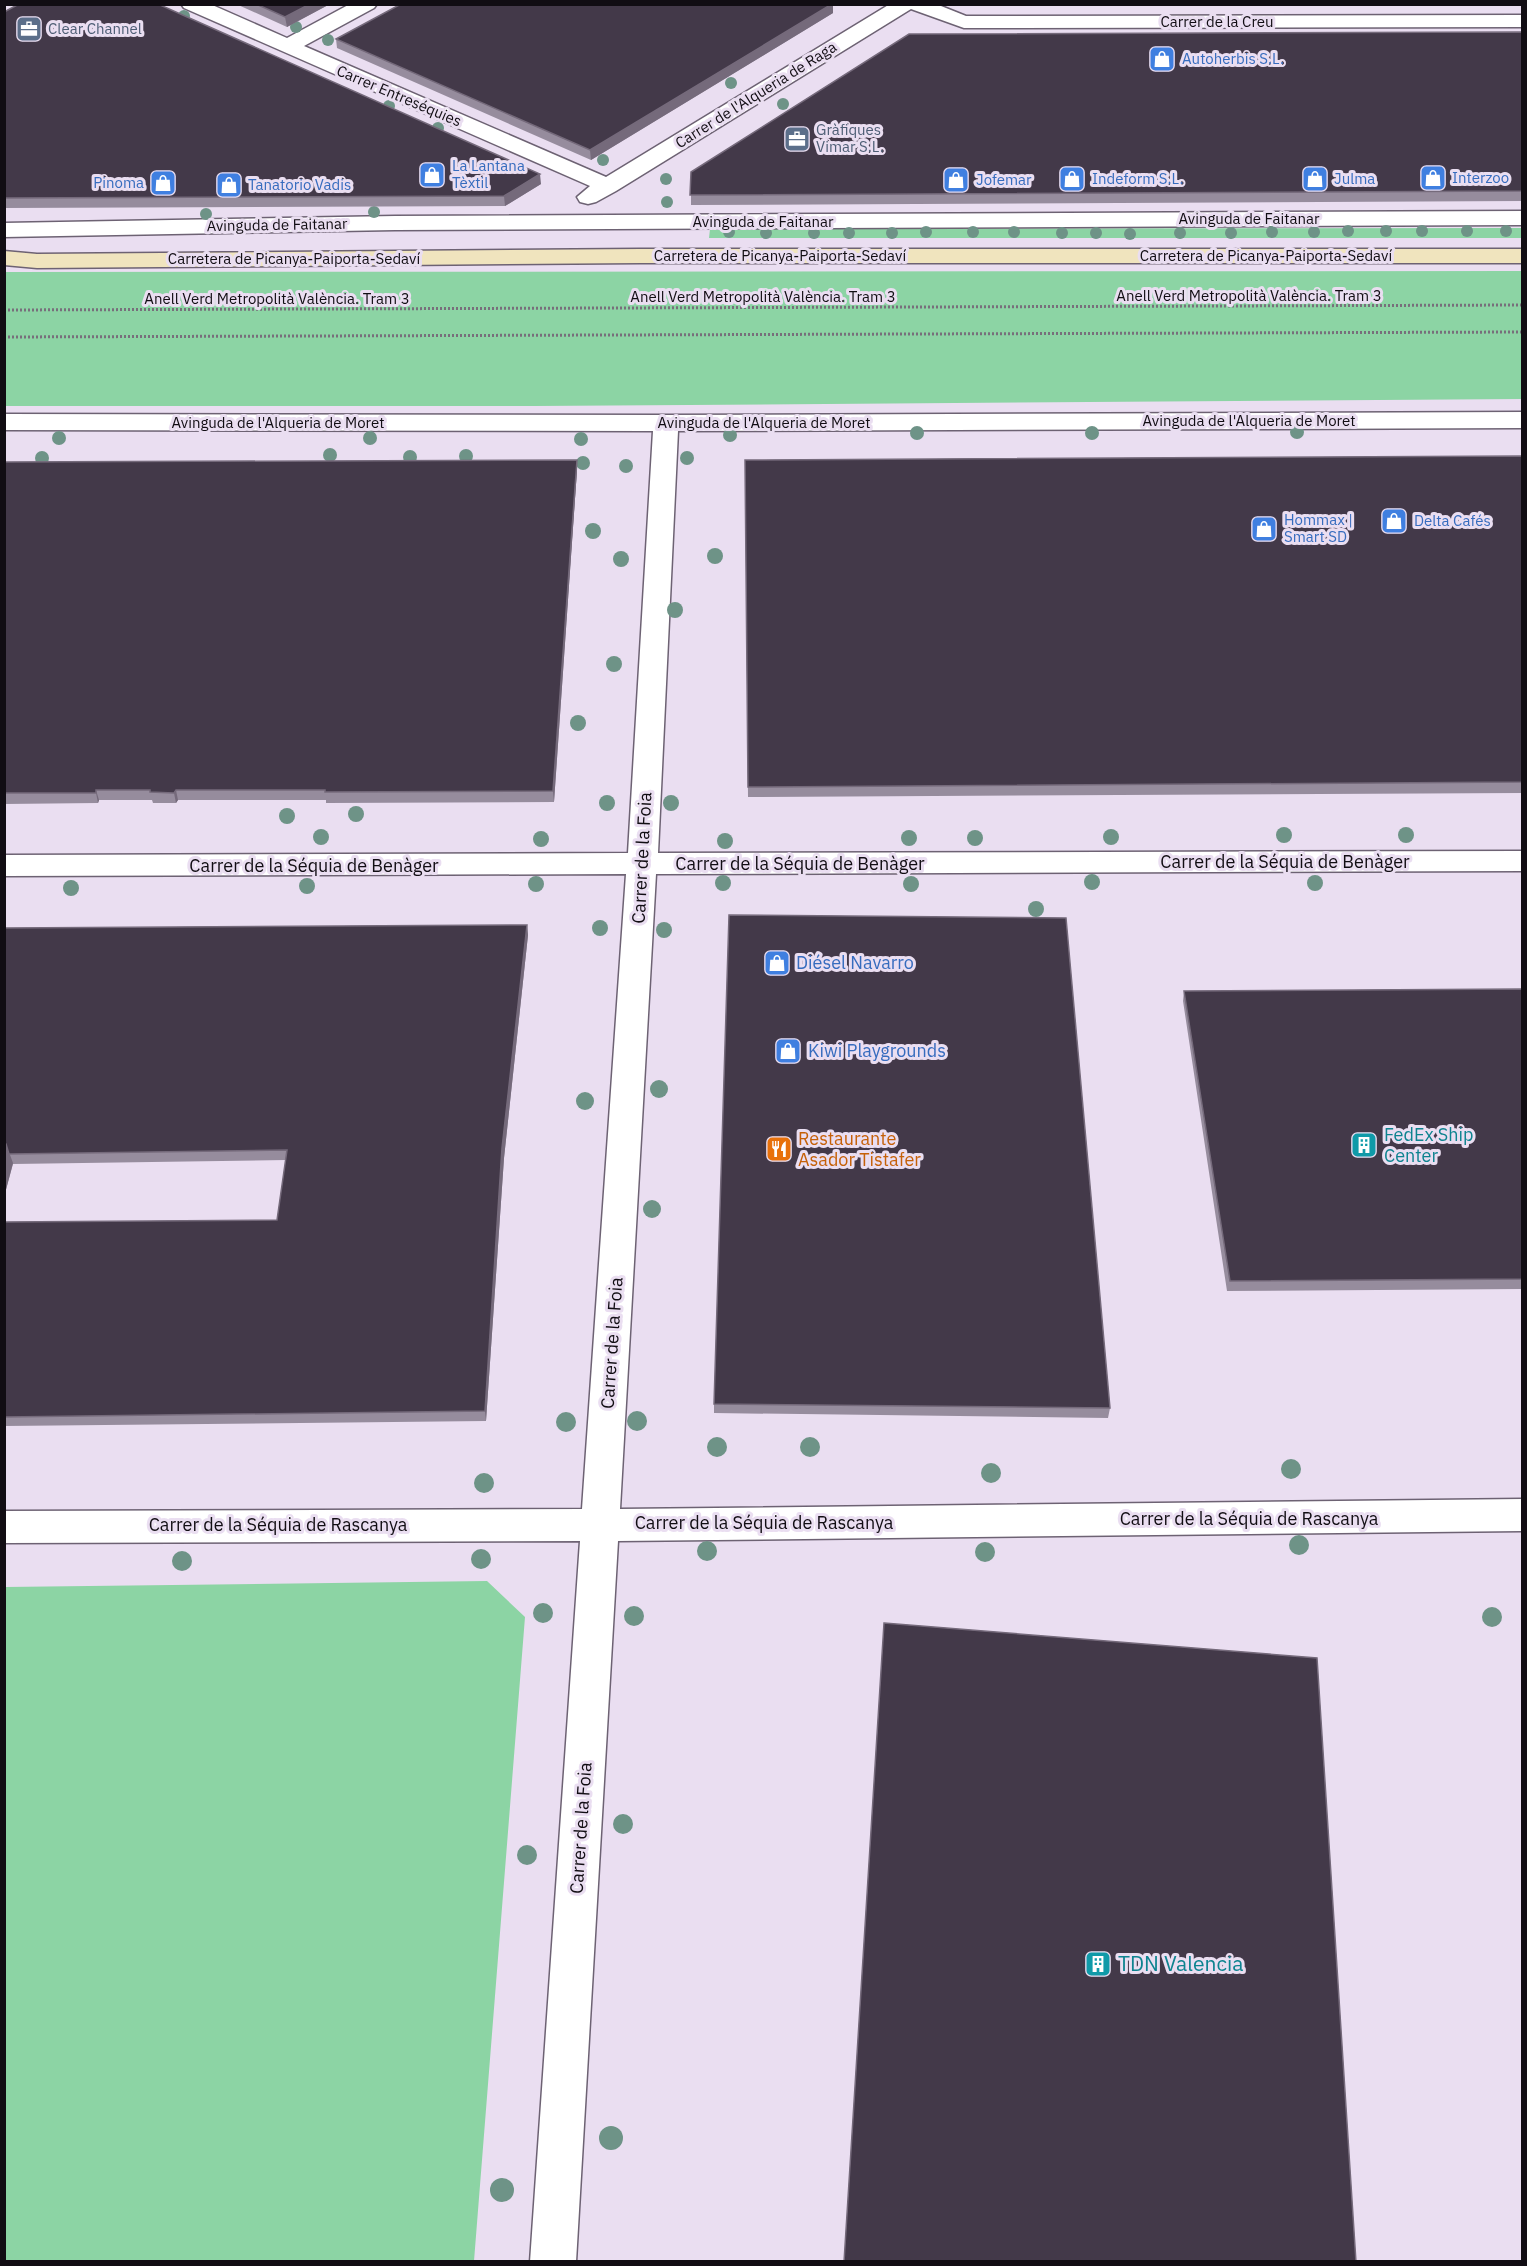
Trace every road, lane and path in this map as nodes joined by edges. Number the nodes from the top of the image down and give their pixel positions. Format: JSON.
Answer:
{"nodes":[{"id":1,"x":191,"y":4,"type":"edge"},
{"id":2,"x":367,"y":4,"type":"edge"},
{"id":3,"x":905,"y":4,"type":"edge"},
{"id":4,"x":915,"y":4,"type":"edge"},
{"id":5,"x":1522,"y":21,"type":"edge"},
{"id":6,"x":286,"y":47,"type":"junction"},
{"id":7,"x":608,"y":186,"type":"junction"},
{"id":8,"x":1522,"y":218,"type":"edge"},
{"id":9,"x":641,"y":222,"type":"junction"},
{"id":10,"x":544,"y":223,"type":"junction"},
{"id":11,"x":4,"y":230,"type":"edge"},
{"id":12,"x":1522,"y":256,"type":"edge"},
{"id":13,"x":4,"y":258,"type":"edge"},
{"id":14,"x":37,"y":261,"type":"junction"},
{"id":15,"x":4,"y":265,"type":"edge"},
{"id":16,"x":1522,"y":305,"type":"edge"},
{"id":17,"x":4,"y":310,"type":"edge"},
{"id":18,"x":1522,"y":332,"type":"edge"},
{"id":19,"x":4,"y":337,"type":"edge"},
{"id":20,"x":1522,"y":420,"type":"edge"},
{"id":21,"x":4,"y":422,"type":"edge"},
{"id":22,"x":666,"y":423,"type":"junction"},
{"id":23,"x":1522,"y":861,"type":"edge"},
{"id":24,"x":642,"y":865,"type":"junction"},
{"id":25,"x":4,"y":866,"type":"edge"},
{"id":26,"x":1522,"y":1519,"type":"edge"},
{"id":27,"x":600,"y":1524,"type":"junction"},
{"id":28,"x":4,"y":1527,"type":"edge"},
{"id":29,"x":553,"y":2262,"type":"edge"}],
"edges":[{"from":1,"to":6,"type":"street","name":"Carrer Entreséquies"},
{"from":2,"to":6,"type":"street"},
{"from":3,"to":7,"type":"street","name":"Carrer de l'Alqueria de Raga"},
{"from":4,"to":5,"type":"street","name":"Carrer de la Creu"},
{"from":6,"to":7,"type":"street","name":"Carrer Entreséquies"},
{"from":7,"to":9,"type":"street"},
{"from":7,"to":10,"type":"street","name":"Carrer de l'Alqueria de Raga"},
{"from":8,"to":9,"type":"street","name":"Avinguda de Faitanar"},
{"from":9,"to":10,"type":"street","name":"Avinguda de Faitanar"},
{"from":10,"to":11,"type":"street","name":"Avinguda de Faitanar"},
{"from":12,"to":14,"type":"main road","name":"Carretera de Picanya-Paiporta-Sedaví"},
{"from":13,"to":14,"type":"main road","name":"Carretera de Picanya-Paiporta-Sedaví"},
{"from":14,"to":15,"type":"main road","name":"Carretera de Picanya-Paiporta-Sedaví"},
{"from":16,"to":17,"type":"path","name":"Anell Verd Metropolità València. Tram 3"},
{"from":18,"to":19,"type":"path"},
{"from":20,"to":22,"type":"street","name":"Avinguda de l'Alqueria de Moret"},
{"from":21,"to":22,"type":"street","name":"Avinguda de l'Alqueria de Moret"},
{"from":22,"to":24,"type":"street","name":"Carrer de la Foia"},
{"from":23,"to":24,"type":"street","name":"Carrer de la Séquia de Benàger"},
{"from":24,"to":25,"type":"street","name":"Carrer de la Séquia de Benàger"},
{"from":24,"to":27,"type":"street","name":"Carrer de la Foia"},
{"from":26,"to":27,"type":"street","name":"Carrer de la Séquia de Rascanya"},
{"from":27,"to":28,"type":"street","name":"Carrer de la Séquia de Rascanya"},
{"from":27,"to":29,"type":"street","name":"Carrer de la Foia"}]}
